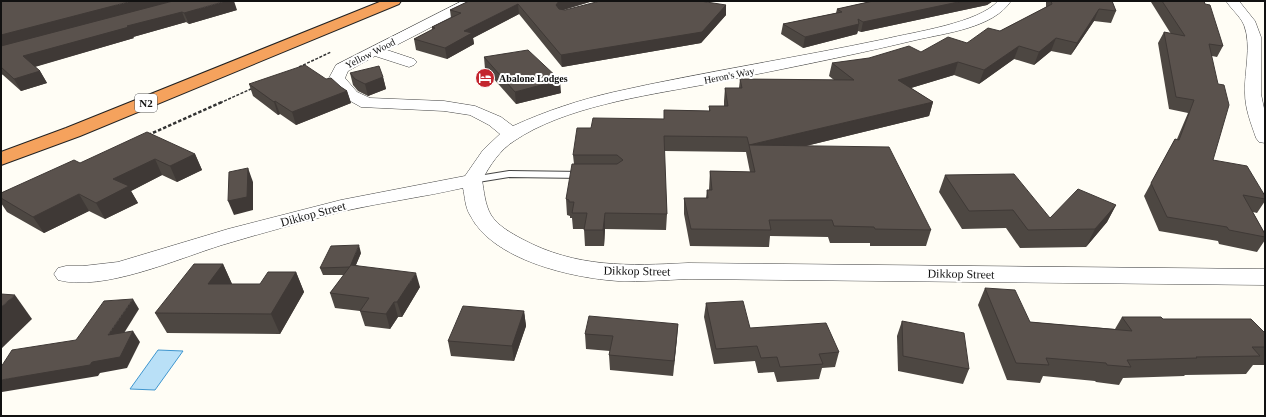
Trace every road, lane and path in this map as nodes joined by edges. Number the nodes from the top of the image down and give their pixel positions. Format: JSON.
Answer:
{"nodes":[{"id":1,"x":394,"y":1,"type":"edge"},
{"id":2,"x":472,"y":1,"type":"edge"},
{"id":3,"x":1005,"y":1,"type":"edge"},
{"id":4,"x":1232,"y":1,"type":"edge"},
{"id":5,"x":374,"y":51,"type":"junction"},
{"id":6,"x":331,"y":52,"type":"dead end"},
{"id":7,"x":409,"y":62,"type":"dead end"},
{"id":8,"x":296,"y":68,"type":"edge"},
{"id":9,"x":255,"y":87,"type":"edge"},
{"id":10,"x":512,"y":134,"type":"junction"},
{"id":11,"x":143,"y":138,"type":"edge"},
{"id":12,"x":1265,"y":138,"type":"edge"},
{"id":13,"x":1,"y":159,"type":"edge"},
{"id":14,"x":594,"y":175,"type":"edge"},
{"id":15,"x":472,"y":180,"type":"junction"},
{"id":16,"x":66,"y":274,"type":"dead end"},
{"id":17,"x":1265,"y":277,"type":"edge"}],
"edges":[{"from":1,"to":13,"type":"highway","number":"N2"},
{"from":2,"to":5,"type":"street","name":"Yellow Wood"},
{"from":3,"to":10,"type":"street","name":"Heron's Way"},
{"from":4,"to":12,"type":"street"},
{"from":5,"to":7,"type":"street"},
{"from":5,"to":10,"type":"street","name":"Yellow Wood"},
{"from":6,"to":8,"type":"path"},
{"from":9,"to":11,"type":"path"},
{"from":10,"to":15,"type":"street","name":"Heron's Way"},
{"from":14,"to":15,"type":"lane"},
{"from":15,"to":16,"type":"street","name":"Dikkop Street"},
{"from":15,"to":17,"type":"street","name":"Dikkop Street"}]}
